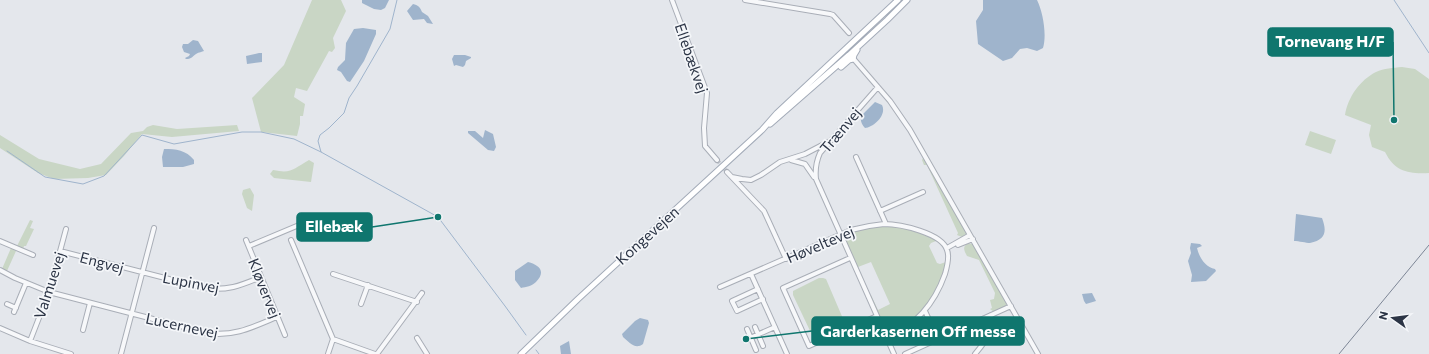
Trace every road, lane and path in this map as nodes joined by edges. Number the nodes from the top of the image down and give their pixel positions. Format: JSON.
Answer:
{"nodes":[{"id":1,"x":672,"y":0,"type":"edge"},
{"id":2,"x":746,"y":0,"type":"edge"},
{"id":3,"x":898,"y":0,"type":"edge"},
{"id":4,"x":907,"y":0,"type":"edge"},
{"id":5,"x":849,"y":33,"type":"dead end"},
{"id":6,"x":851,"y":57,"type":"junction"},
{"id":7,"x":835,"y":60,"type":"junction"},
{"id":8,"x":878,"y":87,"type":"junction"},
{"id":9,"x":762,"y":130,"type":"junction"},
{"id":10,"x":830,"y":141,"type":"junction"},
{"id":11,"x":856,"y":156,"type":"dead end"},
{"id":12,"x":789,"y":159,"type":"junction"},
{"id":13,"x":717,"y":160,"type":"tunnel mouth"},
{"id":14,"x":727,"y":172,"type":"tunnel mouth"},
{"id":15,"x":732,"y":177,"type":"junction"},
{"id":16,"x":816,"y":179,"type":"junction"},
{"id":17,"x":923,"y":192,"type":"dead end"},
{"id":18,"x":880,"y":211,"type":"junction"},
{"id":19,"x":311,"y":220,"type":"dead end"},
{"id":20,"x":886,"y":224,"type":"junction"},
{"id":21,"x":154,"y":228,"type":"dead end"},
{"id":22,"x":66,"y":229,"type":"dead end"},
{"id":23,"x":840,"y":234,"type":"junction"},
{"id":24,"x":971,"y":237,"type":"junction"},
{"id":25,"x":246,"y":240,"type":"dead end"},
{"id":26,"x":291,"y":240,"type":"dead end"},
{"id":27,"x":0,"y":241,"type":"edge"},
{"id":28,"x":249,"y":246,"type":"junction"},
{"id":29,"x":947,"y":248,"type":"junction"},
{"id":30,"x":60,"y":251,"type":"junction"},
{"id":31,"x":33,"y":255,"type":"dead end"},
{"id":32,"x":850,"y":258,"type":"junction"},
{"id":33,"x":786,"y":259,"type":"junction"},
{"id":34,"x":0,"y":270,"type":"edge"},
{"id":35,"x":143,"y":272,"type":"junction"},
{"id":36,"x":332,"y":274,"type":"dead end"},
{"id":37,"x":752,"y":274,"type":"junction"},
{"id":38,"x":261,"y":277,"type":"junction"},
{"id":39,"x":26,"y":283,"type":"junction"},
{"id":40,"x":368,"y":285,"type":"junction"},
{"id":41,"x":720,"y":287,"type":"dead end"},
{"id":42,"x":758,"y":289,"type":"junction"},
{"id":43,"x":49,"y":292,"type":"junction"},
{"id":44,"x":422,"y":293,"type":"dead end"},
{"id":45,"x":763,"y":299,"type":"junction"},
{"id":46,"x":416,"y":302,"type":"junction"},
{"id":47,"x":90,"y":303,"type":"junction"},
{"id":48,"x":7,"y":304,"type":"dead end"},
{"id":49,"x":361,"y":304,"type":"dead end"},
{"id":50,"x":1011,"y":306,"type":"junction"},
{"id":51,"x":925,"y":310,"type":"junction"},
{"id":52,"x":132,"y":314,"type":"junction"},
{"id":53,"x":991,"y":315,"type":"junction"},
{"id":54,"x":878,"y":316,"type":"junction"},
{"id":55,"x":277,"y":317,"type":"junction"},
{"id":56,"x":755,"y":327,"type":"dead end"},
{"id":57,"x":775,"y":327,"type":"junction"},
{"id":58,"x":0,"y":328,"type":"edge"},
{"id":59,"x":746,"y":329,"type":"dead end"},
{"id":60,"x":83,"y":330,"type":"dead end"},
{"id":61,"x":758,"y":334,"type":"junction"},
{"id":62,"x":285,"y":335,"type":"dead end"},
{"id":63,"x":417,"y":338,"type":"dead end"},
{"id":64,"x":750,"y":338,"type":"junction"},
{"id":65,"x":333,"y":339,"type":"junction"},
{"id":66,"x":888,"y":339,"type":"junction"},
{"id":67,"x":938,"y":339,"type":"junction"},
{"id":68,"x":534,"y":340,"type":"junction"},
{"id":69,"x":30,"y":341,"type":"junction"},
{"id":70,"x":764,"y":346,"type":"dead end"},
{"id":71,"x":756,"y":350,"type":"dead end"},
{"id":72,"x":71,"y":354,"type":"edge"},
{"id":73,"x":121,"y":354,"type":"edge"},
{"id":74,"x":328,"y":354,"type":"edge"},
{"id":75,"x":376,"y":354,"type":"edge"},
{"id":76,"x":427,"y":354,"type":"edge"},
{"id":77,"x":517,"y":354,"type":"edge"},
{"id":78,"x":521,"y":354,"type":"edge"},
{"id":79,"x":787,"y":354,"type":"edge"},
{"id":80,"x":894,"y":354,"type":"edge"},
{"id":81,"x":906,"y":354,"type":"edge"},
{"id":82,"x":975,"y":354,"type":"edge"},
{"id":83,"x":1038,"y":354,"type":"edge"}],
"edges":[{"from":1,"to":13,"type":"street","name":"Ellebækvej"},
{"from":2,"to":5,"type":"street"},
{"from":3,"to":6,"type":"main road"},
{"from":3,"to":7,"type":"main road","name":"Kongevejen"},
{"from":4,"to":6,"type":"main road"},
{"from":6,"to":7,"type":"main road"},
{"from":6,"to":8,"type":"street"},
{"from":6,"to":9,"type":"main road","name":"Kongevejen"},
{"from":7,"to":9,"type":"main road","name":"Kongevejen"},
{"from":8,"to":10,"type":"street","name":"Trænvej"},
{"from":8,"to":24,"type":"street"},
{"from":9,"to":68,"type":"main road","name":"Kongevejen"},
{"from":10,"to":12,"type":"street"},
{"from":10,"to":16,"type":"street","name":"Trænvej"},
{"from":11,"to":18,"type":"street","name":"Trænvej"},
{"from":12,"to":15,"type":"street"},
{"from":12,"to":16,"type":"street","name":"Trænvej"},
{"from":14,"to":15,"type":"street"},
{"from":15,"to":33,"type":"street"},
{"from":16,"to":23,"type":"street","name":"Trænvej"},
{"from":17,"to":18,"type":"street"},
{"from":18,"to":20,"type":"street","name":"Trænvej"},
{"from":19,"to":28,"type":"street"},
{"from":20,"to":23,"type":"street","name":"Høveltevej"},
{"from":20,"to":29,"type":"street","name":"Høveltevej"},
{"from":21,"to":35,"type":"street"},
{"from":22,"to":30,"type":"street","name":"Valmuevej"},
{"from":23,"to":32,"type":"street","name":"Trænvej"},
{"from":23,"to":33,"type":"street","name":"Høveltevej"},
{"from":24,"to":29,"type":"street"},
{"from":24,"to":50,"type":"street"},
{"from":25,"to":28,"type":"street","name":"Kløvervej"},
{"from":26,"to":65,"type":"street"},
{"from":27,"to":31,"type":"street"},
{"from":28,"to":38,"type":"street","name":"Kløvervej"},
{"from":29,"to":51,"type":"street"},
{"from":30,"to":35,"type":"street","name":"Engvej"},
{"from":30,"to":43,"type":"street","name":"Valmuevej"},
{"from":32,"to":54,"type":"street","name":"Trænvej"},
{"from":32,"to":54,"type":"street"},
{"from":33,"to":37,"type":"street","name":"Høveltevej"},
{"from":34,"to":39,"type":"street","name":"Lucernevej"},
{"from":35,"to":38,"type":"street","name":"Lupinvej"},
{"from":35,"to":52,"type":"street"},
{"from":36,"to":40,"type":"street"},
{"from":37,"to":41,"type":"street","name":"Høveltevej"},
{"from":37,"to":42,"type":"street"},
{"from":38,"to":55,"type":"street","name":"Kløvervej"},
{"from":39,"to":43,"type":"street","name":"Lucernevej"},
{"from":39,"to":48,"type":"street"},
{"from":40,"to":46,"type":"street"},
{"from":40,"to":49,"type":"street"},
{"from":42,"to":45,"type":"street"},
{"from":42,"to":45,"type":"street"},
{"from":43,"to":47,"type":"street","name":"Lucernevej"},
{"from":43,"to":69,"type":"street","name":"Valmuevej"},
{"from":44,"to":46,"type":"street"},
{"from":45,"to":57,"type":"street"},
{"from":46,"to":75,"type":"street"},
{"from":47,"to":52,"type":"street","name":"Lucernevej"},
{"from":47,"to":60,"type":"street"},
{"from":50,"to":53,"type":"street"},
{"from":50,"to":83,"type":"street"},
{"from":51,"to":66,"type":"street"},
{"from":51,"to":67,"type":"street"},
{"from":52,"to":55,"type":"street","name":"Lucernevej"},
{"from":52,"to":73,"type":"street"},
{"from":53,"to":67,"type":"street"},
{"from":53,"to":82,"type":"street"},
{"from":54,"to":66,"type":"street","name":"Trænvej"},
{"from":55,"to":62,"type":"street","name":"Kløvervej"},
{"from":56,"to":61,"type":"street"},
{"from":57,"to":61,"type":"street"},
{"from":57,"to":79,"type":"street"},
{"from":58,"to":69,"type":"street"},
{"from":59,"to":64,"type":"street"},
{"from":61,"to":64,"type":"street"},
{"from":61,"to":70,"type":"street"},
{"from":63,"to":76,"type":"street"},
{"from":64,"to":71,"type":"street"},
{"from":65,"to":74,"type":"street"},
{"from":65,"to":75,"type":"street"},
{"from":66,"to":80,"type":"street","name":"Trænvej"},
{"from":67,"to":81,"type":"street"},
{"from":68,"to":77,"type":"main road","name":"Kongevejen"},
{"from":68,"to":78,"type":"main road","name":"Kongevejen"},
{"from":69,"to":72,"type":"street"}]}
